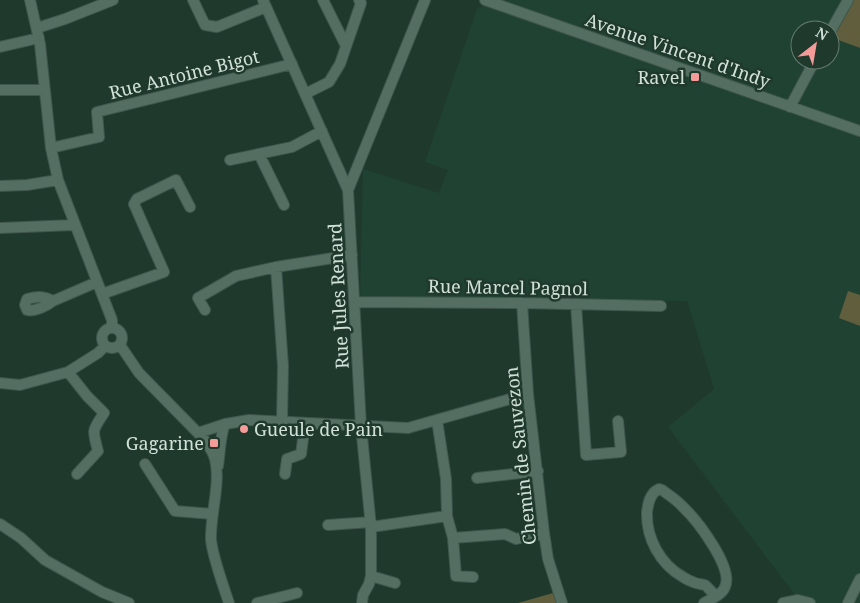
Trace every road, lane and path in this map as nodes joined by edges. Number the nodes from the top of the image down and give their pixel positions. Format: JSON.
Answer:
{"nodes":[{"id":1,"x":30,"y":0,"type":"edge"},
{"id":2,"x":113,"y":0,"type":"edge"},
{"id":3,"x":193,"y":0,"type":"edge"},
{"id":4,"x":323,"y":0,"type":"edge"},
{"id":5,"x":360,"y":0,"type":"edge"},
{"id":6,"x":425,"y":0,"type":"edge"},
{"id":7,"x":485,"y":0,"type":"edge"},
{"id":8,"x":848,"y":0,"type":"edge"},
{"id":9,"x":264,"y":3,"type":"edge"},
{"id":10,"x":837,"y":20,"type":"edge"},
{"id":11,"x":38,"y":33,"type":"junction"},
{"id":12,"x":346,"y":46,"type":"junction"},
{"id":13,"x":0,"y":47,"type":"edge"},
{"id":14,"x":292,"y":64,"type":"junction"},
{"id":15,"x":810,"y":70,"type":"edge"},
{"id":16,"x":0,"y":90,"type":"edge"},
{"id":17,"x":45,"y":90,"type":"junction"},
{"id":18,"x":305,"y":94,"type":"junction"},
{"id":19,"x":790,"y":107,"type":"junction"},
{"id":20,"x":322,"y":131,"type":"junction"},
{"id":21,"x":860,"y":131,"type":"edge"},
{"id":22,"x":51,"y":148,"type":"junction"},
{"id":23,"x":259,"y":154,"type":"junction"},
{"id":24,"x":230,"y":160,"type":"dead end"},
{"id":25,"x":58,"y":180,"type":"junction"},
{"id":26,"x":0,"y":186,"type":"edge"},
{"id":27,"x":348,"y":190,"type":"junction"},
{"id":28,"x":284,"y":205,"type":"dead end"},
{"id":29,"x":190,"y":207,"type":"dead end"},
{"id":30,"x":74,"y":225,"type":"junction"},
{"id":31,"x":0,"y":228,"type":"edge"},
{"id":32,"x":352,"y":255,"type":"junction"},
{"id":33,"x":276,"y":267,"type":"junction"},
{"id":34,"x":97,"y":282,"type":"junction"},
{"id":35,"x":102,"y":294,"type":"junction"},
{"id":36,"x":53,"y":301,"type":"dead end"},
{"id":37,"x":354,"y":302,"type":"junction"},
{"id":38,"x":522,"y":303,"type":"junction"},
{"id":39,"x":576,"y":304,"type":"junction"},
{"id":40,"x":661,"y":306,"type":"dead end"},
{"id":41,"x":205,"y":310,"type":"dead end"},
{"id":42,"x":112,"y":328,"type":"junction"},
{"id":43,"x":120,"y":345,"type":"junction"},
{"id":44,"x":106,"y":346,"type":"junction"},
{"id":45,"x":68,"y":372,"type":"junction"},
{"id":46,"x":0,"y":383,"type":"edge"},
{"id":47,"x":528,"y":394,"type":"junction"},
{"id":48,"x":437,"y":420,"type":"junction"},
{"id":49,"x":618,"y":421,"type":"dead end"},
{"id":50,"x":282,"y":422,"type":"junction"},
{"id":51,"x":225,"y":424,"type":"junction"},
{"id":52,"x":305,"y":424,"type":"junction"},
{"id":53,"x":361,"y":426,"type":"junction"},
{"id":54,"x":198,"y":433,"type":"junction"},
{"id":55,"x":145,"y":464,"type":"dead end"},
{"id":56,"x":217,"y":472,"type":"junction"},
{"id":57,"x":538,"y":472,"type":"junction"},
{"id":58,"x":77,"y":474,"type":"dead end"},
{"id":59,"x":285,"y":474,"type":"dead end"},
{"id":60,"x":477,"y":478,"type":"dead end"},
{"id":61,"x":213,"y":514,"type":"junction"},
{"id":62,"x":447,"y":516,"type":"junction"},
{"id":63,"x":0,"y":524,"type":"edge"},
{"id":64,"x":371,"y":524,"type":"junction"},
{"id":65,"x":328,"y":525,"type":"dead end"},
{"id":66,"x":544,"y":533,"type":"junction"},
{"id":67,"x":453,"y":538,"type":"junction"},
{"id":68,"x":370,"y":576,"type":"junction"},
{"id":69,"x":473,"y":577,"type":"dead end"},
{"id":70,"x":860,"y":579,"type":"edge"},
{"id":71,"x":395,"y":583,"type":"dead end"},
{"id":72,"x":297,"y":594,"type":"dead end"},
{"id":73,"x":716,"y":596,"type":"junction"},
{"id":74,"x":129,"y":603,"type":"edge"},
{"id":75,"x":229,"y":603,"type":"edge"},
{"id":76,"x":257,"y":603,"type":"edge"},
{"id":77,"x":362,"y":603,"type":"edge"},
{"id":78,"x":562,"y":603,"type":"edge"},
{"id":79,"x":704,"y":603,"type":"edge"},
{"id":80,"x":783,"y":603,"type":"edge"},
{"id":81,"x":810,"y":603,"type":"edge"},
{"id":82,"x":848,"y":603,"type":"edge"}],
"edges":[{"from":1,"to":11,"type":"street"},
{"from":2,"to":11,"type":"street"},
{"from":3,"to":9,"type":"street"},
{"from":4,"to":12,"type":"street"},
{"from":5,"to":12,"type":"street"},
{"from":6,"to":27,"type":"street","name":"Rue Jules Renard"},
{"from":7,"to":19,"type":"street","name":"Avenue Vincent d'Indy"},
{"from":8,"to":10,"type":"street"},
{"from":9,"to":14,"type":"street"},
{"from":11,"to":13,"type":"street"},
{"from":11,"to":17,"type":"street"},
{"from":12,"to":18,"type":"street"},
{"from":14,"to":18,"type":"street"},
{"from":14,"to":22,"type":"street","name":"Rue Antoine Bigot"},
{"from":15,"to":19,"type":"street"},
{"from":16,"to":17,"type":"street"},
{"from":17,"to":22,"type":"street"},
{"from":18,"to":20,"type":"street"},
{"from":19,"to":21,"type":"street","name":"Avenue Vincent d'Indy"},
{"from":20,"to":23,"type":"street"},
{"from":20,"to":27,"type":"street"},
{"from":22,"to":25,"type":"street"},
{"from":23,"to":24,"type":"street"},
{"from":23,"to":28,"type":"street"},
{"from":25,"to":26,"type":"street"},
{"from":25,"to":30,"type":"street"},
{"from":27,"to":32,"type":"street","name":"Rue Jules Renard"},
{"from":29,"to":35,"type":"street"},
{"from":30,"to":31,"type":"street"},
{"from":30,"to":34,"type":"street"},
{"from":32,"to":33,"type":"street"},
{"from":32,"to":37,"type":"street","name":"Rue Jules Renard"},
{"from":33,"to":41,"type":"street"},
{"from":33,"to":50,"type":"street"},
{"from":34,"to":35,"type":"street"},
{"from":34,"to":36,"type":"street"},
{"from":35,"to":42,"type":"street"},
{"from":37,"to":38,"type":"street","name":"Rue Marcel Pagnol"},
{"from":37,"to":53,"type":"street","name":"Rue Jules Renard"},
{"from":38,"to":39,"type":"street","name":"Rue Marcel Pagnol"},
{"from":38,"to":47,"type":"street","name":"Chemin de Sauvezon"},
{"from":39,"to":40,"type":"street","name":"Rue Marcel Pagnol"},
{"from":39,"to":49,"type":"street"},
{"from":42,"to":43,"type":"street"},
{"from":42,"to":44,"type":"street"},
{"from":43,"to":44,"type":"street"},
{"from":43,"to":54,"type":"street"},
{"from":44,"to":45,"type":"street"},
{"from":45,"to":46,"type":"street"},
{"from":45,"to":58,"type":"street"},
{"from":47,"to":48,"type":"street"},
{"from":47,"to":57,"type":"street","name":"Chemin de Sauvezon"},
{"from":48,"to":53,"type":"street"},
{"from":48,"to":62,"type":"street"},
{"from":50,"to":51,"type":"street"},
{"from":50,"to":52,"type":"street"},
{"from":51,"to":54,"type":"street"},
{"from":51,"to":56,"type":"street"},
{"from":52,"to":53,"type":"street"},
{"from":52,"to":59,"type":"street"},
{"from":53,"to":64,"type":"street","name":"Rue Jules Renard"},
{"from":54,"to":56,"type":"street"},
{"from":55,"to":61,"type":"street"},
{"from":56,"to":61,"type":"street"},
{"from":57,"to":60,"type":"street"},
{"from":57,"to":66,"type":"street","name":"Chemin de Sauvezon"},
{"from":61,"to":75,"type":"street"},
{"from":62,"to":64,"type":"street"},
{"from":62,"to":67,"type":"street"},
{"from":63,"to":74,"type":"street"},
{"from":64,"to":65,"type":"street"},
{"from":64,"to":68,"type":"street","name":"Rue Jules Renard"},
{"from":66,"to":67,"type":"street"},
{"from":66,"to":78,"type":"street","name":"Chemin de Sauvezon"},
{"from":67,"to":69,"type":"street"},
{"from":68,"to":71,"type":"street"},
{"from":68,"to":77,"type":"street","name":"Rue Jules Renard"},
{"from":70,"to":82,"type":"street"},
{"from":72,"to":76,"type":"street"},
{"from":73,"to":73,"type":"street"},
{"from":73,"to":79,"type":"street"},
{"from":80,"to":81,"type":"street"}]}
